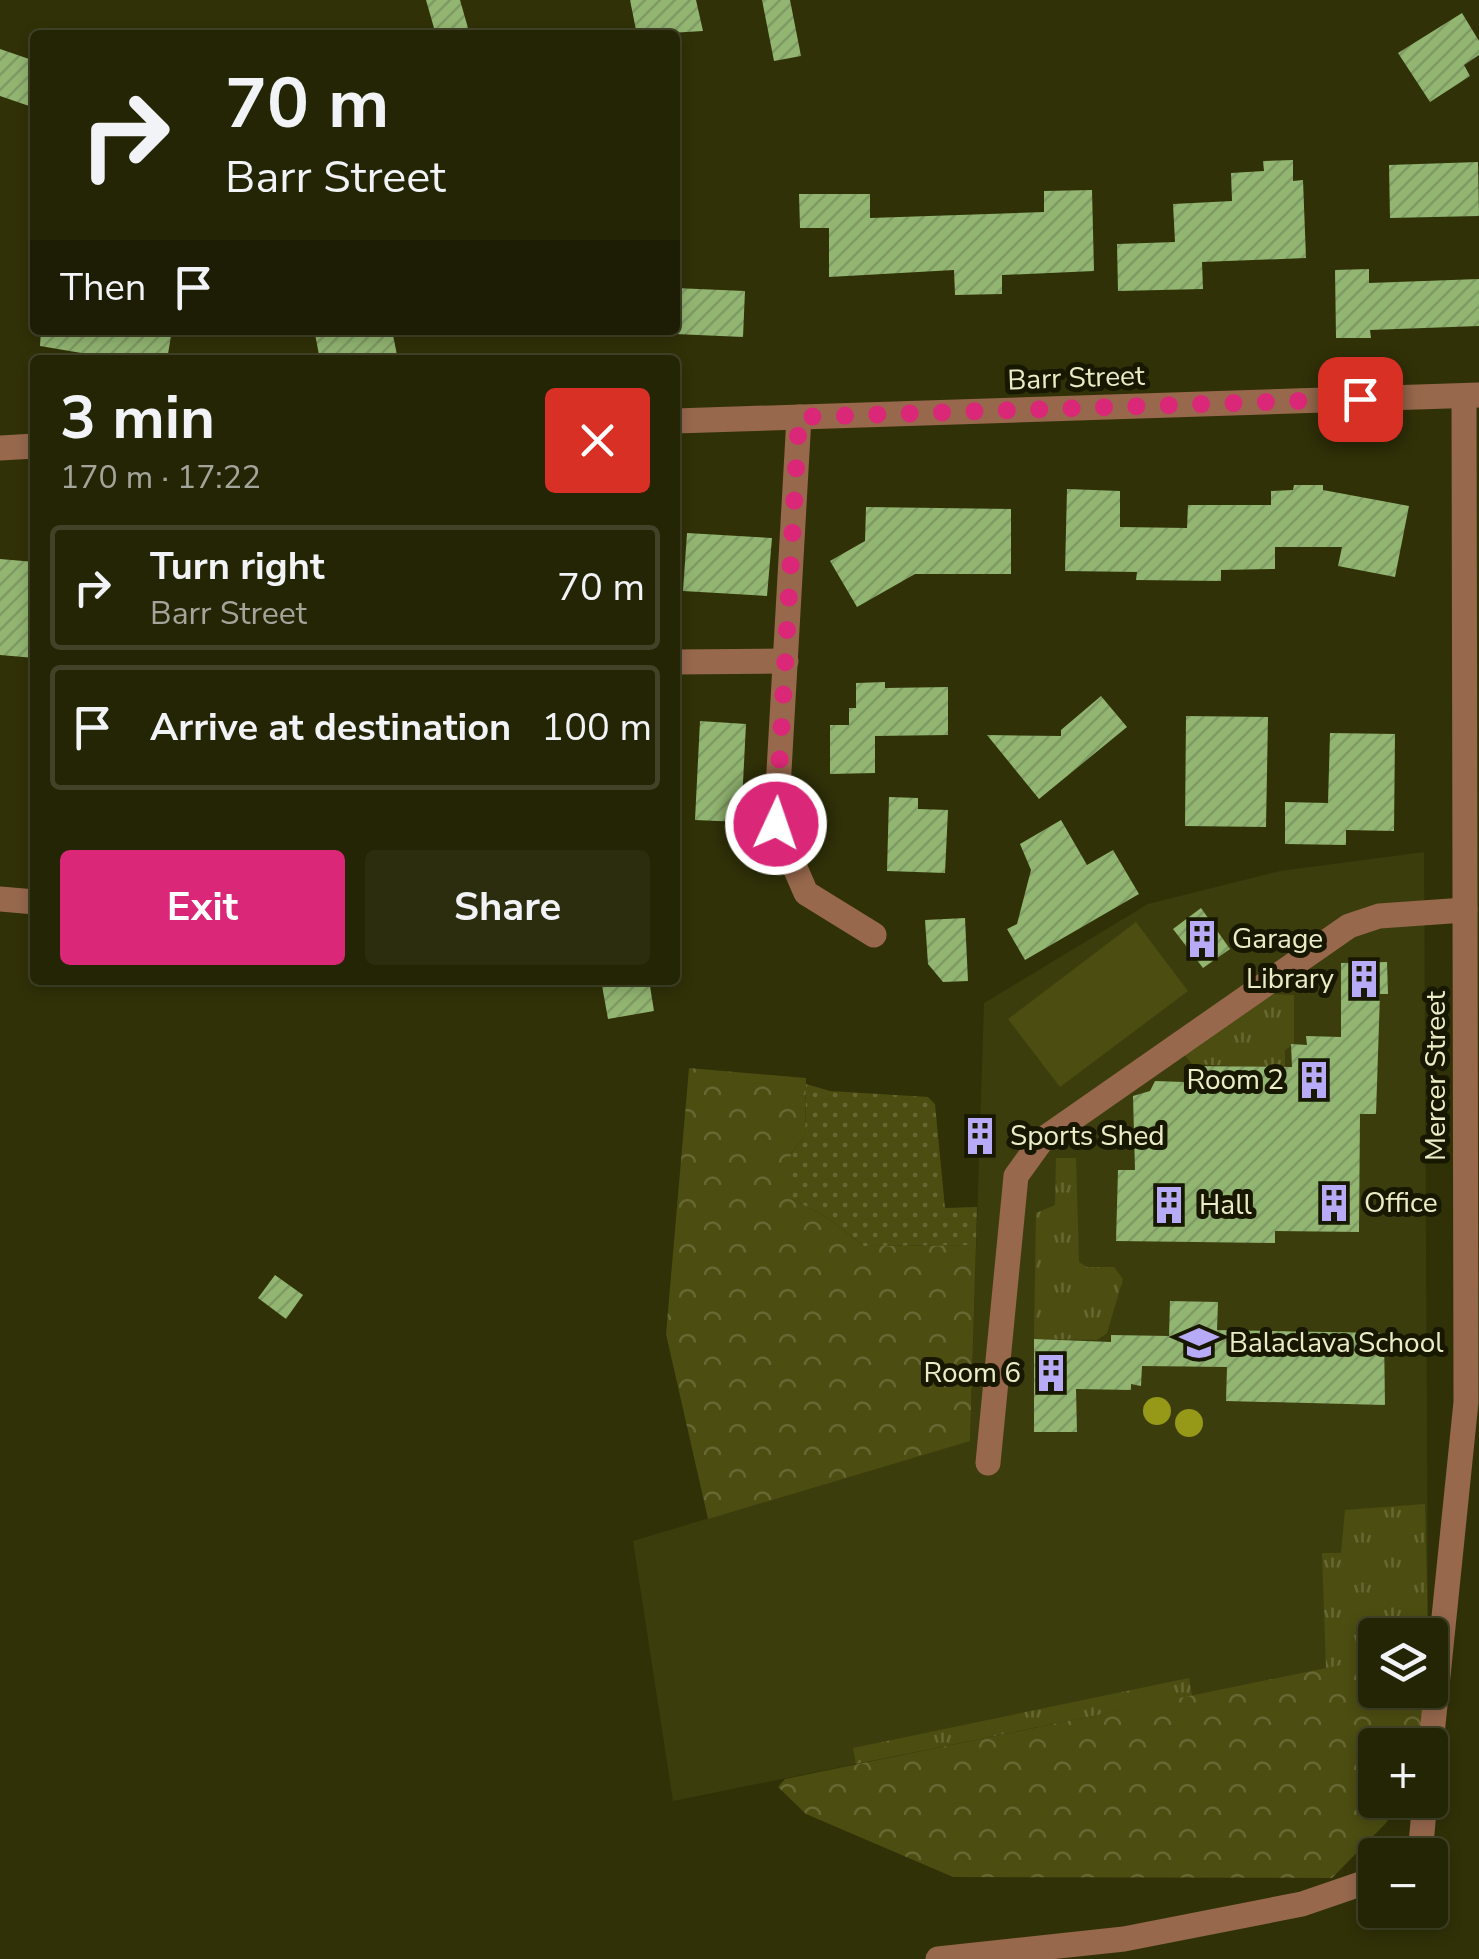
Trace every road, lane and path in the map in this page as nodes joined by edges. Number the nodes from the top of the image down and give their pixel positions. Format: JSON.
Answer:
{"nodes":[{"id":1,"x":1472,"y":395,"type":"edge"},
{"id":2,"x":799,"y":417,"type":"junction"},
{"id":3,"x":680,"y":421,"type":"edge"},
{"id":4,"x":30,"y":446,"type":"edge"},
{"id":5,"x":0,"y":448,"type":"edge"},
{"id":6,"x":786,"y":660,"type":"junction"},
{"id":7,"x":680,"y":662,"type":"edge"},
{"id":8,"x":0,"y":900,"type":"edge"},
{"id":9,"x":30,"y":902,"type":"edge"},
{"id":10,"x":1465,"y":910,"type":"junction"},
{"id":11,"x":874,"y":936,"type":"dead end"},
{"id":12,"x":1473,"y":1402,"type":"edge"},
{"id":13,"x":988,"y":1463,"type":"dead end"},
{"id":14,"x":1433,"y":1728,"type":"edge"},
{"id":15,"x":1358,"y":1884,"type":"edge"},
{"id":16,"x":938,"y":1959,"type":"edge"}],
"edges":[{"from":1,"to":2,"type":"street","name":"Barr Street"},
{"from":1,"to":10,"type":"street","name":"Mercer Street"},
{"from":2,"to":3,"type":"street","name":"Barr Street"},
{"from":2,"to":6,"type":"street"},
{"from":4,"to":5,"type":"street"},
{"from":6,"to":7,"type":"street"},
{"from":6,"to":11,"type":"street"},
{"from":8,"to":9,"type":"street"},
{"from":10,"to":12,"type":"street","name":"Mercer Street"},
{"from":10,"to":13,"type":"street"},
{"from":12,"to":14,"type":"street","name":"Mercer Street"},
{"from":15,"to":16,"type":"street"}]}
